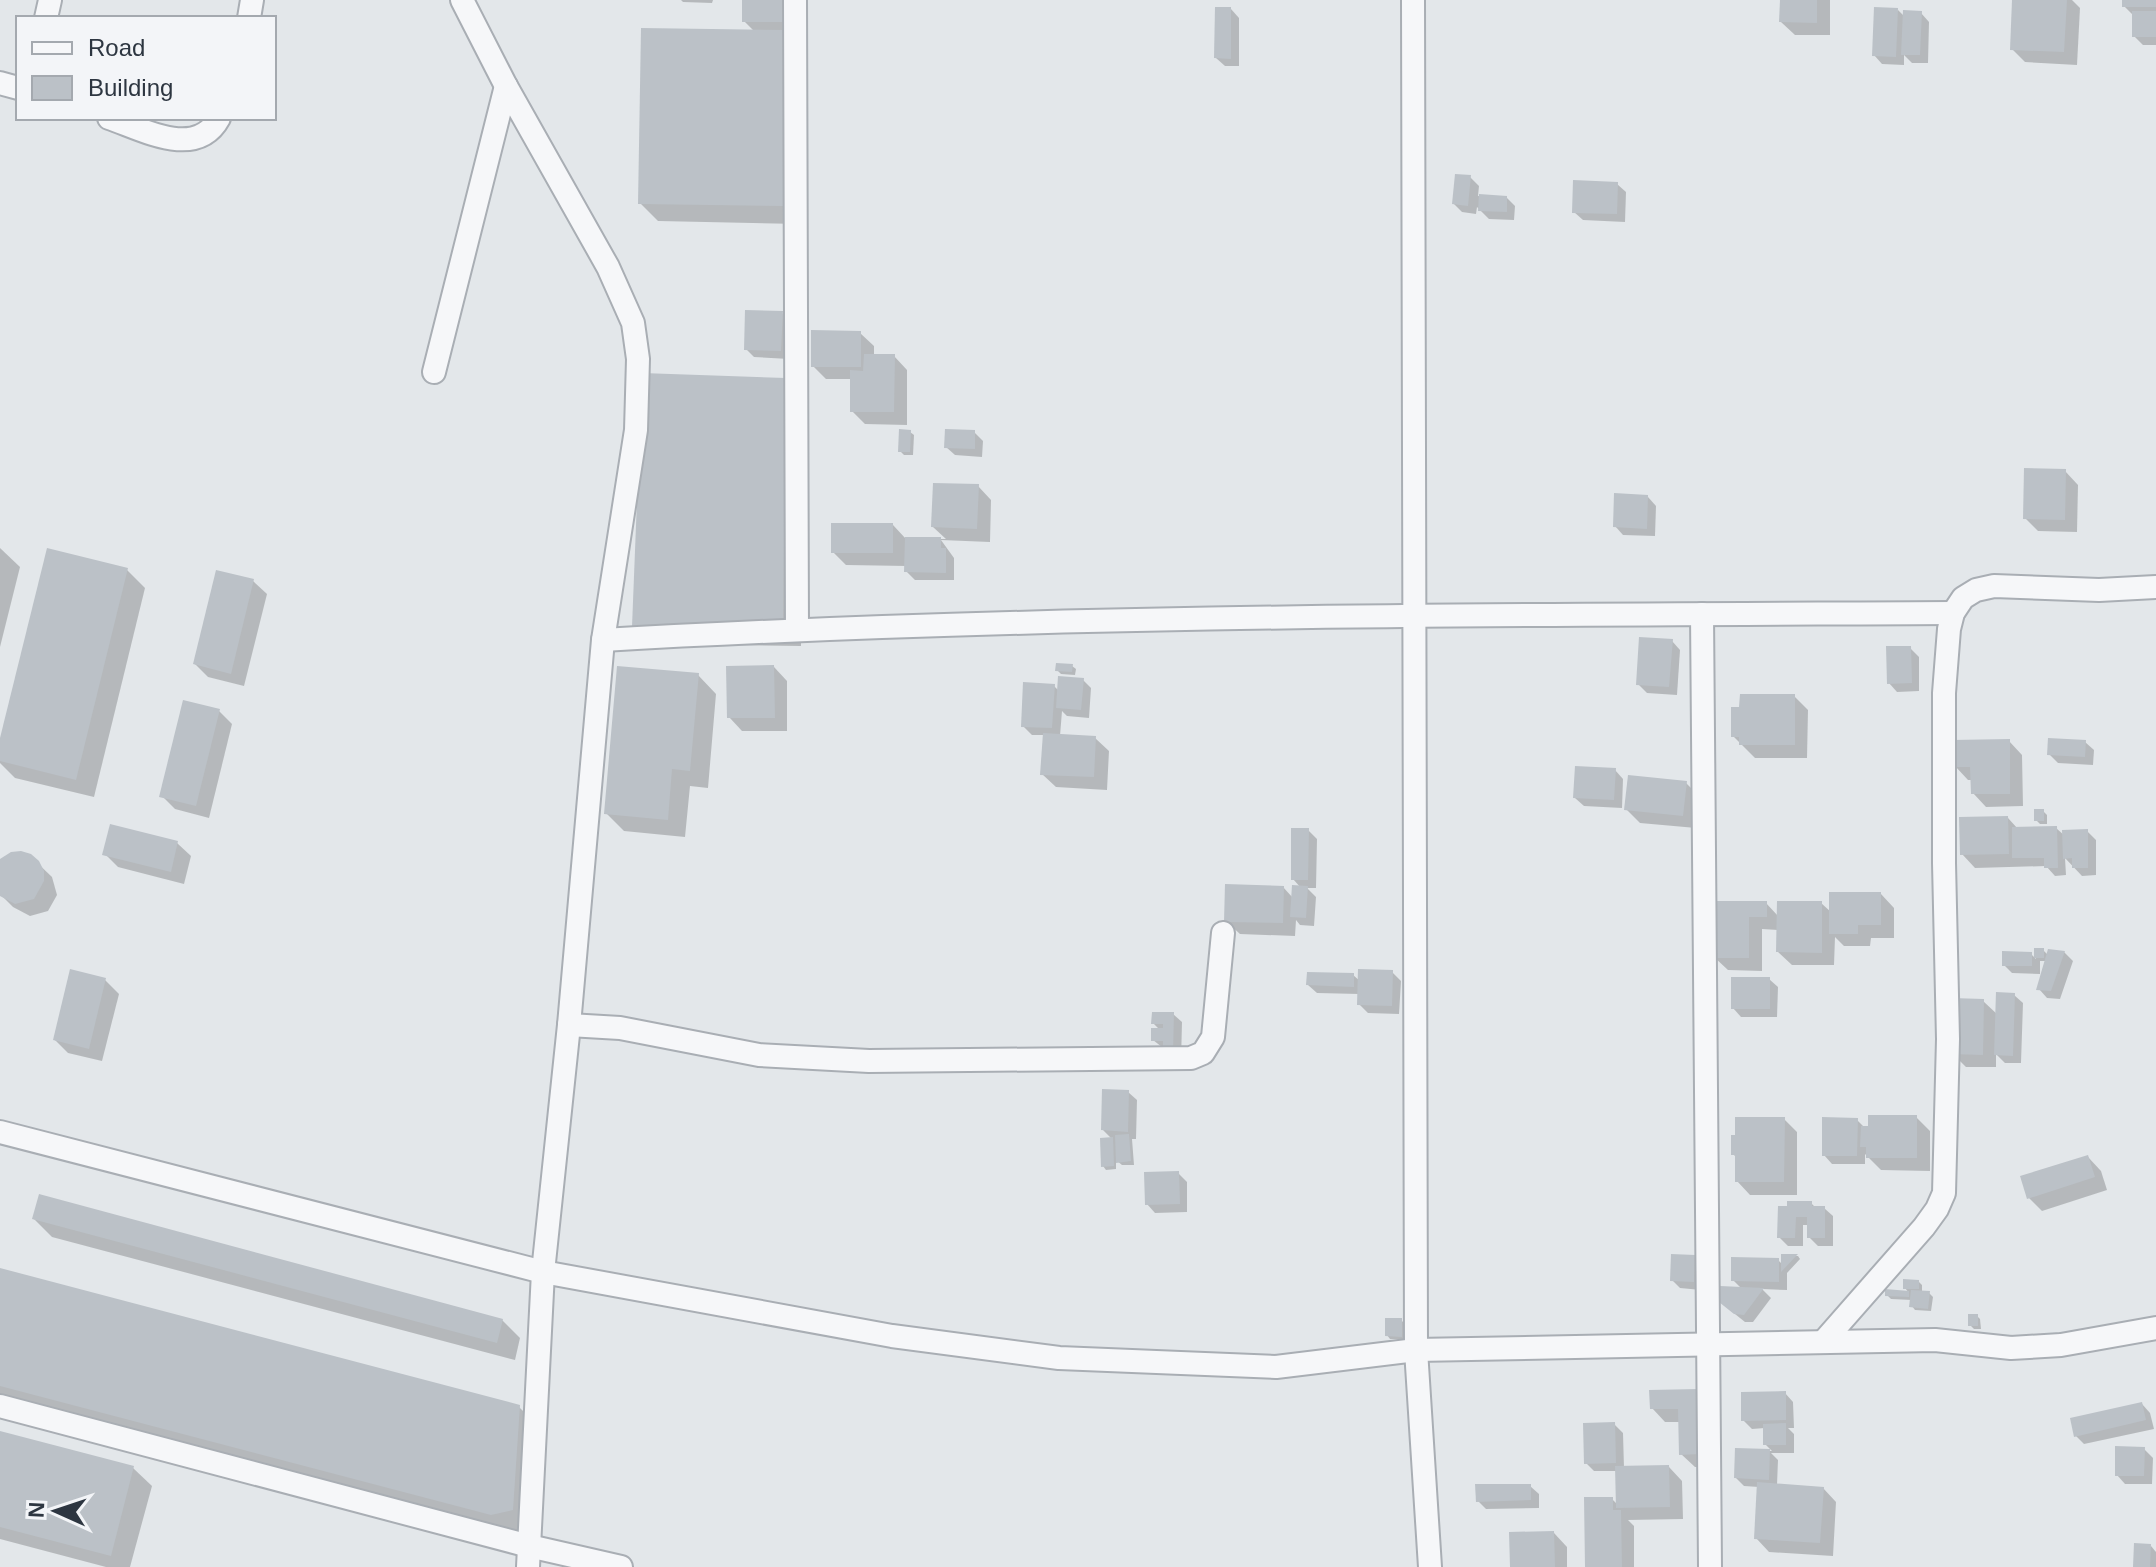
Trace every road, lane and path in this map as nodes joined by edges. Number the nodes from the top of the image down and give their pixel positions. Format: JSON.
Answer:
{"nodes":[{"id":1,"x":462,"y":0,"type":"edge"},
{"id":2,"x":795,"y":0,"type":"edge"},
{"id":3,"x":1413,"y":0,"type":"edge"},
{"id":4,"x":506,"y":86,"type":"junction"},
{"id":5,"x":115,"y":120,"type":"edge"},
{"id":6,"x":217,"y":120,"type":"edge"},
{"id":7,"x":434,"y":372,"type":"dead end"},
{"id":8,"x":2156,"y":587,"type":"edge"},
{"id":9,"x":1953,"y":613,"type":"junction"},
{"id":10,"x":1702,"y":614,"type":"junction"},
{"id":11,"x":1416,"y":615,"type":"junction"},
{"id":12,"x":797,"y":629,"type":"junction"},
{"id":13,"x":603,"y":640,"type":"junction"},
{"id":14,"x":1223,"y":933,"type":"dead end"},
{"id":15,"x":569,"y":1025,"type":"junction"},
{"id":16,"x":0,"y":1132,"type":"edge"},
{"id":17,"x":543,"y":1272,"type":"junction"},
{"id":18,"x":2156,"y":1328,"type":"edge"},
{"id":19,"x":1823,"y":1342,"type":"junction"},
{"id":20,"x":1709,"y":1344,"type":"junction"},
{"id":21,"x":1416,"y":1350,"type":"junction"},
{"id":22,"x":0,"y":1406,"type":"edge"},
{"id":23,"x":528,"y":1556,"type":"edge"},
{"id":24,"x":621,"y":1567,"type":"edge"},
{"id":25,"x":1430,"y":1567,"type":"edge"},
{"id":26,"x":1710,"y":1567,"type":"edge"}],
"edges":[{"from":1,"to":4,"type":"street"},
{"from":2,"to":12,"type":"street"},
{"from":3,"to":11,"type":"street"},
{"from":4,"to":7,"type":"street"},
{"from":4,"to":13,"type":"street"},
{"from":5,"to":6,"type":"street"},
{"from":8,"to":9,"type":"street"},
{"from":9,"to":10,"type":"street"},
{"from":9,"to":19,"type":"street"},
{"from":10,"to":11,"type":"street"},
{"from":10,"to":20,"type":"street"},
{"from":11,"to":12,"type":"street"},
{"from":11,"to":21,"type":"street"},
{"from":12,"to":13,"type":"street"},
{"from":13,"to":15,"type":"street"},
{"from":14,"to":15,"type":"street"},
{"from":15,"to":17,"type":"street"},
{"from":16,"to":17,"type":"street"},
{"from":17,"to":21,"type":"street"},
{"from":17,"to":23,"type":"street"},
{"from":18,"to":19,"type":"street"},
{"from":19,"to":20,"type":"street"},
{"from":20,"to":21,"type":"street"},
{"from":20,"to":26,"type":"street"},
{"from":21,"to":25,"type":"street"},
{"from":22,"to":23,"type":"street"},
{"from":23,"to":24,"type":"street"}]}
